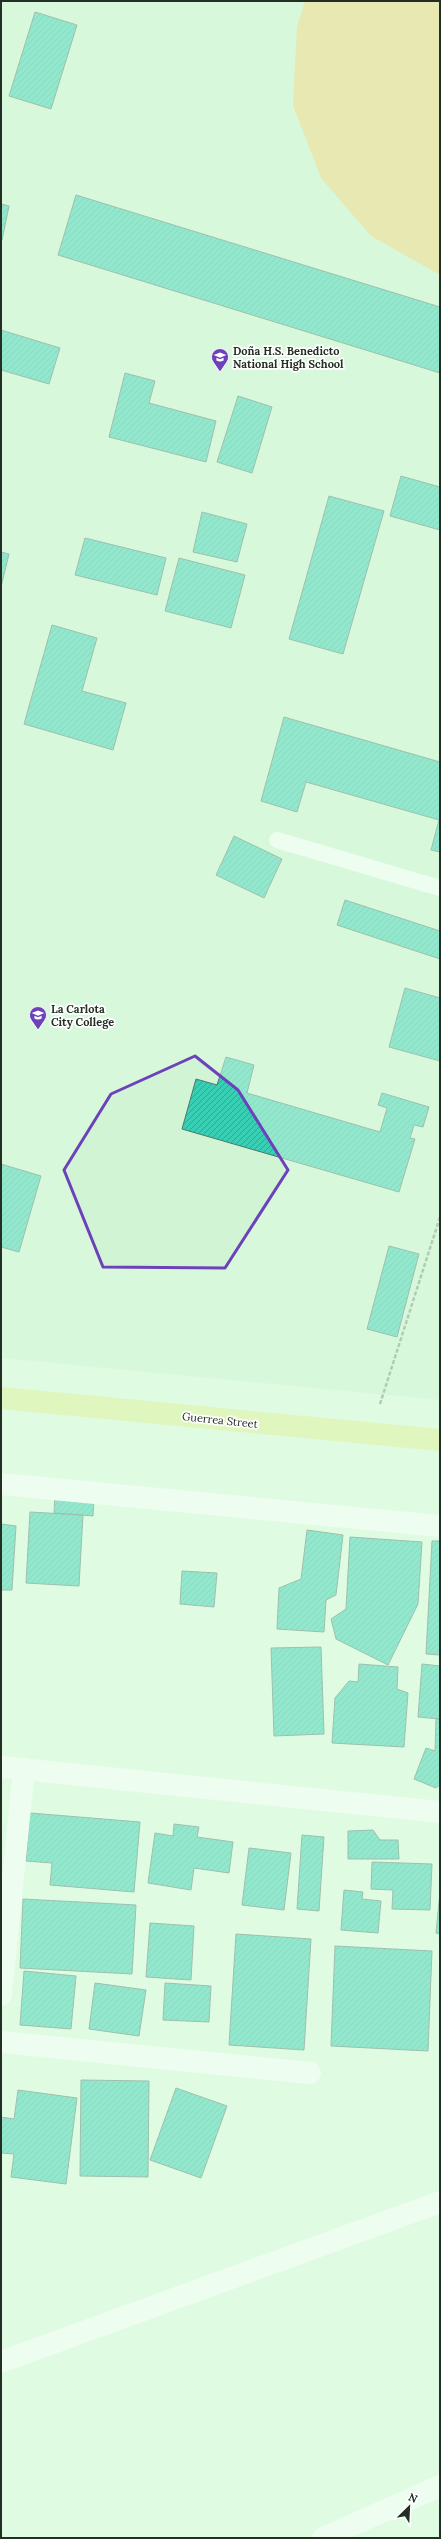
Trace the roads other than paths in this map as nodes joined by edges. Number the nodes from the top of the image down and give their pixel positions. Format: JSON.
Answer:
{"nodes":[{"id":1,"x":277,"y":840,"type":"dead end"},
{"id":2,"x":440,"y":888,"type":"edge"},
{"id":3,"x":1,"y":1398,"type":"edge"},
{"id":4,"x":440,"y":1440,"type":"edge"},
{"id":5,"x":1,"y":1484,"type":"edge"},
{"id":6,"x":440,"y":1526,"type":"edge"},
{"id":7,"x":1,"y":1767,"type":"edge"},
{"id":8,"x":24,"y":1770,"type":"junction"},
{"id":9,"x":440,"y":1812,"type":"edge"},
{"id":10,"x":1,"y":1995,"type":"edge"},
{"id":11,"x":1,"y":2042,"type":"edge"},
{"id":12,"x":310,"y":2073,"type":"dead end"},
{"id":13,"x":440,"y":2202,"type":"edge"},
{"id":14,"x":1,"y":2362,"type":"edge"},
{"id":15,"x":440,"y":2486,"type":"edge"},
{"id":16,"x":323,"y":2538,"type":"edge"}],
"edges":[{"from":1,"to":2,"type":"lane"},
{"from":3,"to":4,"type":"main road","name":"Guerrea Street"},
{"from":5,"to":6,"type":"street"},
{"from":7,"to":8,"type":"street"},
{"from":8,"to":9,"type":"street"},
{"from":8,"to":10,"type":"street"},
{"from":11,"to":12,"type":"street"},
{"from":13,"to":14,"type":"street"},
{"from":15,"to":16,"type":"street"}]}
